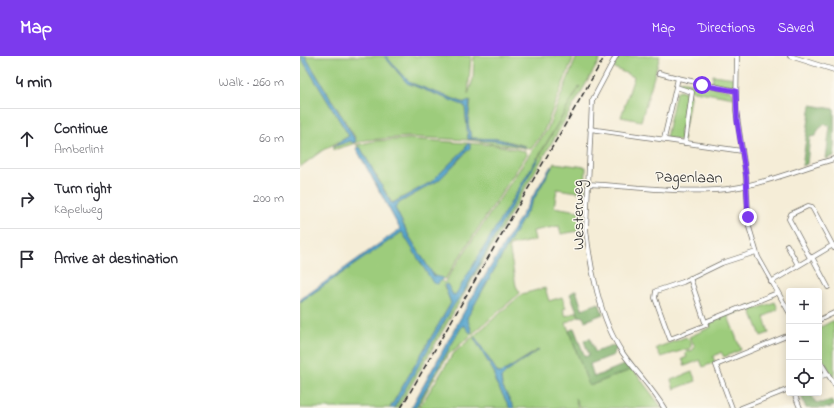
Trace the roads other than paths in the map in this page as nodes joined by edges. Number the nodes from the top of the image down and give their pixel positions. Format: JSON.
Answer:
{"nodes":[{"id":1,"x":616,"y":56,"type":"edge"},
{"id":2,"x":736,"y":56,"type":"edge"},
{"id":3,"x":790,"y":56,"type":"edge"},
{"id":4,"x":834,"y":70,"type":"edge"},
{"id":5,"x":660,"y":73,"type":"dead end"},
{"id":6,"x":678,"y":78,"type":"junction"},
{"id":7,"x":676,"y":87,"type":"junction"},
{"id":8,"x":736,"y":91,"type":"junction"},
{"id":9,"x":590,"y":129,"type":"junction"},
{"id":10,"x":664,"y":139,"type":"junction"},
{"id":11,"x":685,"y":143,"type":"junction"},
{"id":12,"x":742,"y":151,"type":"junction"},
{"id":13,"x":834,"y":159,"type":"edge"},
{"id":14,"x":588,"y":184,"type":"junction"},
{"id":15,"x":747,"y":186,"type":"junction"},
{"id":16,"x":787,"y":245,"type":"dead end"},
{"id":17,"x":833,"y":247,"type":"edge"},
{"id":18,"x":756,"y":252,"type":"junction"},
{"id":19,"x":811,"y":258,"type":"junction"},
{"id":20,"x":798,"y":265,"type":"junction"},
{"id":21,"x":690,"y":278,"type":"junction"},
{"id":22,"x":771,"y":282,"type":"junction"},
{"id":23,"x":828,"y":286,"type":"dead end"},
{"id":24,"x":777,"y":293,"type":"junction"},
{"id":25,"x":786,"y":307,"type":"edge"},
{"id":26,"x":834,"y":313,"type":"edge"},
{"id":27,"x":822,"y":319,"type":"edge"},
{"id":28,"x":704,"y":322,"type":"junction"},
{"id":29,"x":786,"y":336,"type":"edge"},
{"id":30,"x":822,"y":365,"type":"edge"},
{"id":31,"x":828,"y":374,"type":"junction"},
{"id":32,"x":822,"y":376,"type":"edge"},
{"id":33,"x":834,"y":384,"type":"edge"},
{"id":34,"x":786,"y":390,"type":"edge"},
{"id":35,"x":795,"y":396,"type":"edge"},
{"id":36,"x":664,"y":408,"type":"edge"},
{"id":37,"x":732,"y":408,"type":"edge"},
{"id":38,"x":741,"y":408,"type":"edge"},
{"id":39,"x":800,"y":408,"type":"edge"}],
"edges":[{"from":1,"to":9,"type":"street","name":"Westerweg"},
{"from":2,"to":8,"type":"street"},
{"from":3,"to":4,"type":"street"},
{"from":5,"to":6,"type":"street"},
{"from":6,"to":7,"type":"street"},
{"from":6,"to":8,"type":"street"},
{"from":7,"to":10,"type":"street"},
{"from":7,"to":11,"type":"street"},
{"from":8,"to":12,"type":"street"},
{"from":9,"to":10,"type":"street"},
{"from":9,"to":14,"type":"street","name":"Westerweg"},
{"from":10,"to":11,"type":"street"},
{"from":11,"to":12,"type":"street"},
{"from":12,"to":15,"type":"street"},
{"from":13,"to":15,"type":"street","name":"Pagenlaan"},
{"from":14,"to":15,"type":"street","name":"Pagenlaan"},
{"from":14,"to":36,"type":"street","name":"Westerweg"},
{"from":15,"to":18,"type":"street"},
{"from":16,"to":20,"type":"street"},
{"from":17,"to":19,"type":"street"},
{"from":17,"to":19,"type":"street"},
{"from":18,"to":21,"type":"street"},
{"from":18,"to":22,"type":"street"},
{"from":19,"to":20,"type":"street"},
{"from":19,"to":23,"type":"street"},
{"from":20,"to":22,"type":"street"},
{"from":21,"to":28,"type":"street"},
{"from":21,"to":28,"type":"street"},
{"from":22,"to":24,"type":"street"},
{"from":24,"to":25,"type":"street"},
{"from":24,"to":28,"type":"street"},
{"from":26,"to":27,"type":"street"},
{"from":29,"to":37,"type":"street"},
{"from":30,"to":31,"type":"street"},
{"from":31,"to":32,"type":"street"},
{"from":31,"to":33,"type":"street"},
{"from":34,"to":38,"type":"street"},
{"from":35,"to":39,"type":"street"}]}
